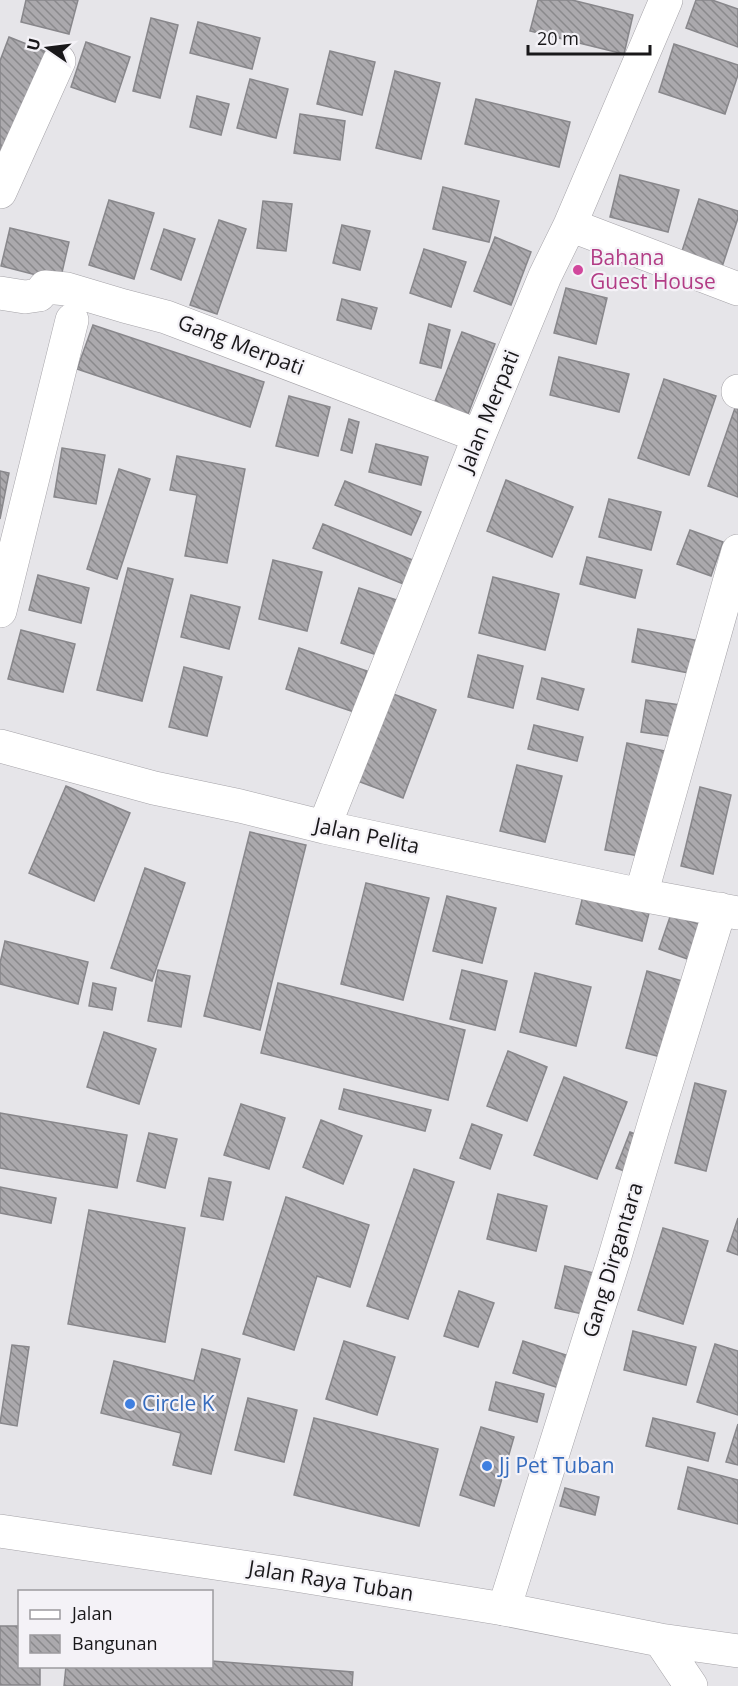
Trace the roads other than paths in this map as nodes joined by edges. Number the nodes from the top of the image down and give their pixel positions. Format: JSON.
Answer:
{"nodes":[{"id":1,"x":666,"y":0,"type":"edge"},
{"id":2,"x":59,"y":61,"type":"dead end"},
{"id":3,"x":0,"y":192,"type":"edge"},
{"id":4,"x":570,"y":225,"type":"junction"},
{"id":5,"x":738,"y":288,"type":"edge"},
{"id":6,"x":0,"y":293,"type":"edge"},
{"id":7,"x":72,"y":320,"type":"dead end"},
{"id":8,"x":479,"y":436,"type":"junction"},
{"id":9,"x":738,"y":551,"type":"edge"},
{"id":10,"x":0,"y":611,"type":"edge"},
{"id":11,"x":0,"y":746,"type":"edge"},
{"id":12,"x":324,"y":827,"type":"junction"},
{"id":13,"x":641,"y":895,"type":"junction"},
{"id":14,"x":729,"y":911,"type":"edge"},
{"id":15,"x":0,"y":1531,"type":"edge"},
{"id":16,"x":504,"y":1609,"type":"junction"},
{"id":17,"x":660,"y":1640,"type":"junction"},
{"id":18,"x":738,"y":1651,"type":"edge"},
{"id":19,"x":691,"y":1686,"type":"edge"}],
"edges":[{"from":1,"to":4,"type":"street","name":"Jalan Merpati"},
{"from":2,"to":3,"type":"street"},
{"from":4,"to":5,"type":"street"},
{"from":4,"to":8,"type":"street","name":"Jalan Merpati"},
{"from":6,"to":8,"type":"street","name":"Gang Merpati"},
{"from":7,"to":10,"type":"street"},
{"from":8,"to":12,"type":"street","name":"Jalan Merpati"},
{"from":9,"to":13,"type":"street"},
{"from":11,"to":12,"type":"street","name":"Jalan Pelita"},
{"from":12,"to":13,"type":"street","name":"Jalan Pelita"},
{"from":13,"to":14,"type":"street","name":"Jalan Pelita"},
{"from":14,"to":16,"type":"street","name":"Gang Dirgantara"},
{"from":15,"to":16,"type":"street","name":"Jalan Raya Tuban"},
{"from":16,"to":17,"type":"street","name":"Jalan Raya Tuban"},
{"from":17,"to":18,"type":"street","name":"Jalan Raya Tuban"},
{"from":17,"to":19,"type":"street"}]}
